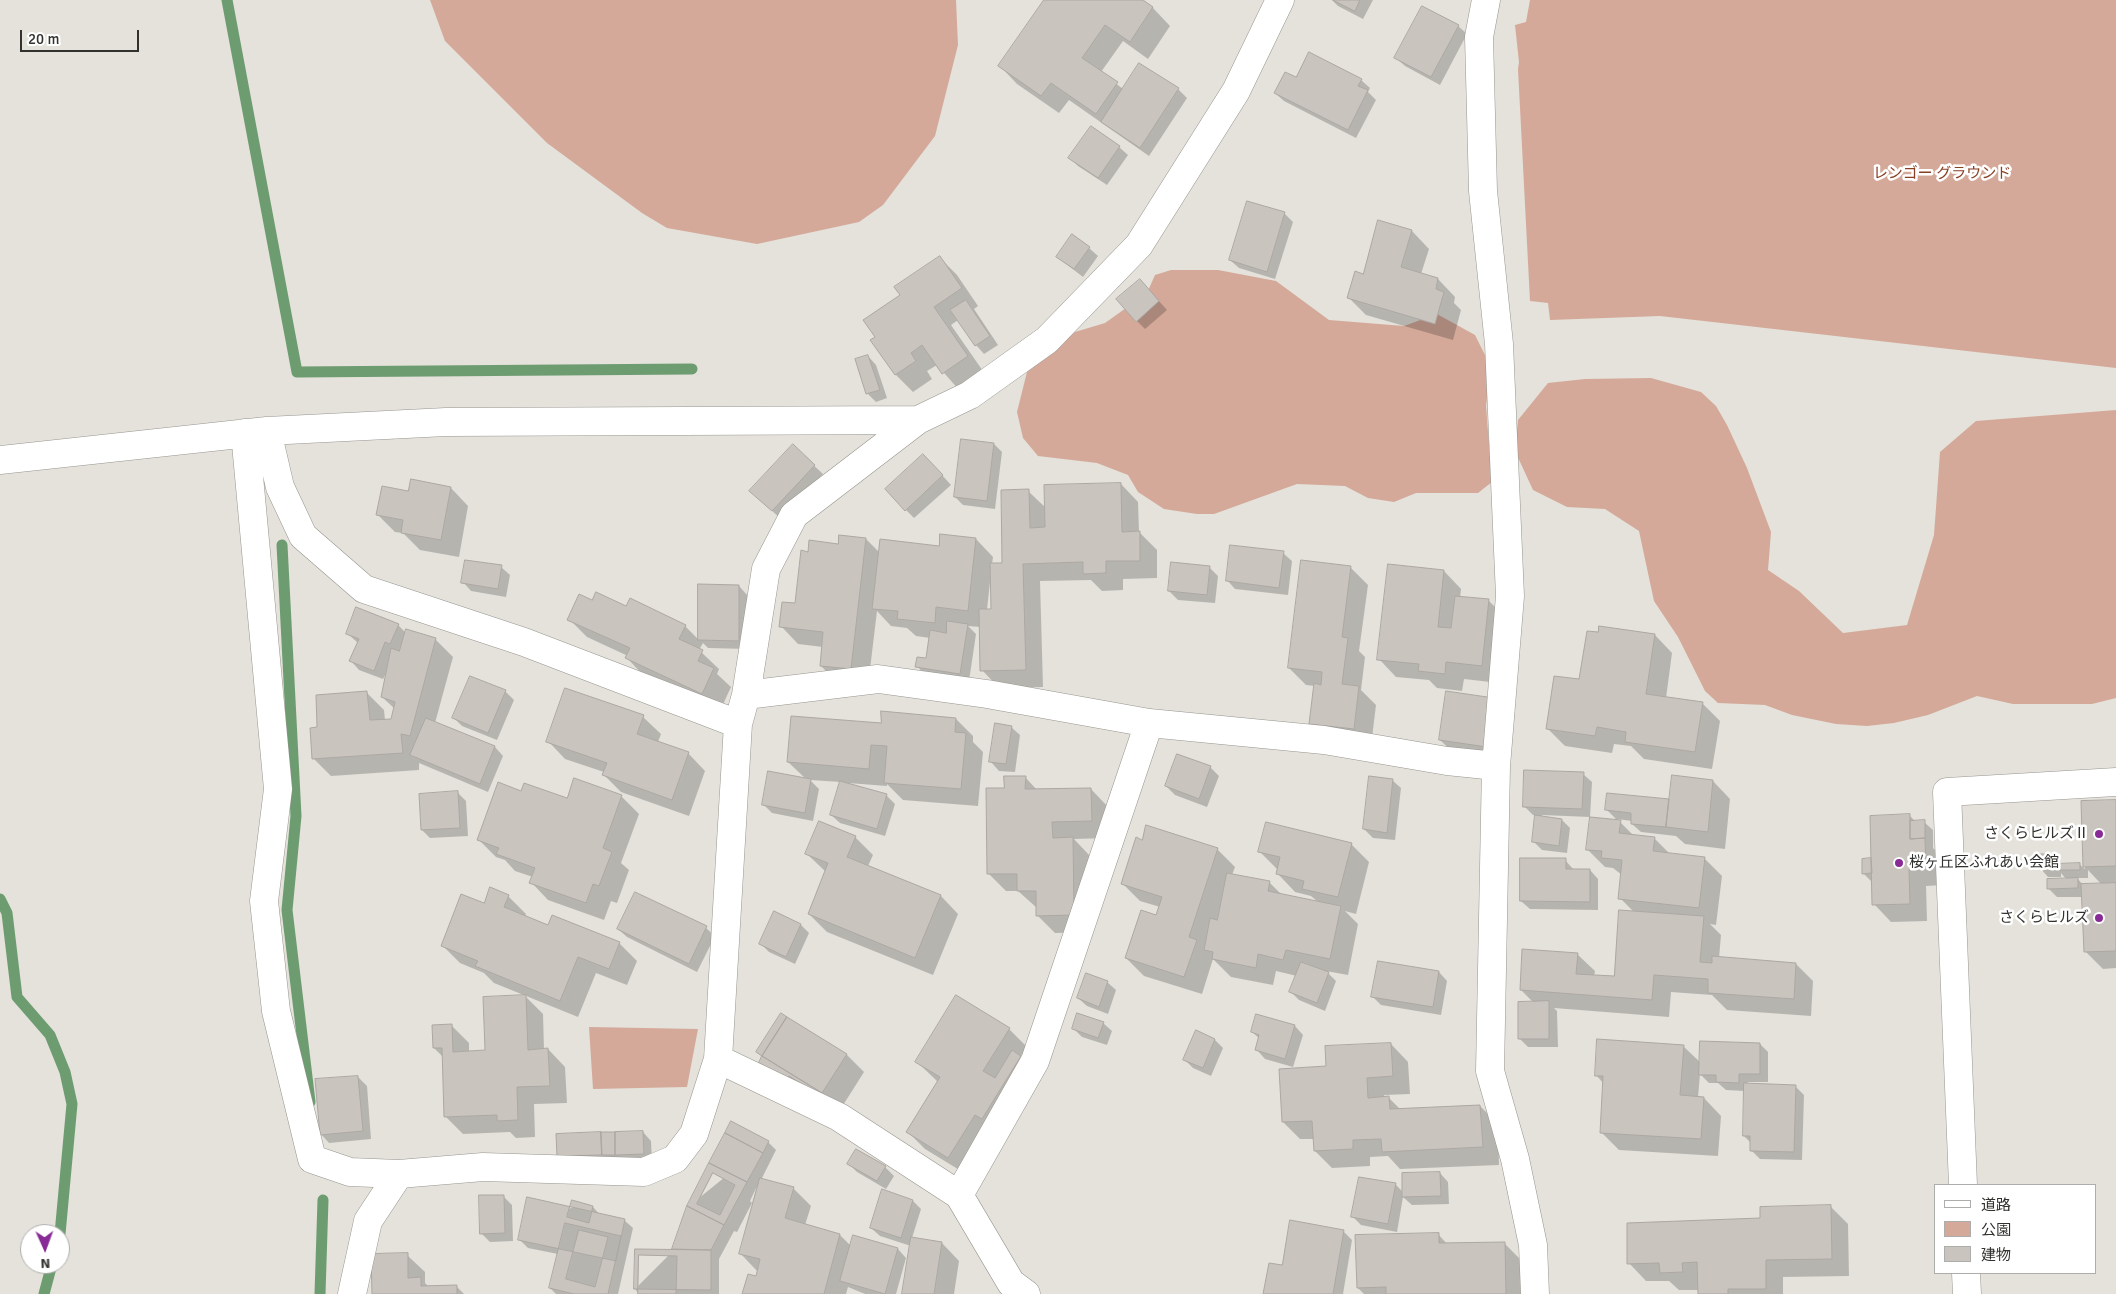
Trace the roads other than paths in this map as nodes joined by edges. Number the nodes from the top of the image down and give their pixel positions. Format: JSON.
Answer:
{"nodes":[{"id":1,"x":1280,"y":0,"type":"edge"},
{"id":2,"x":1486,"y":0,"type":"edge"},
{"id":3,"x":918,"y":420,"type":"junction"},
{"id":4,"x":256,"y":432,"type":"junction"},
{"id":5,"x":0,"y":460,"type":"edge"},
{"id":6,"x":746,"y":695,"type":"junction"},
{"id":7,"x":1149,"y":723,"type":"junction"},
{"id":8,"x":738,"y":724,"type":"junction"},
{"id":9,"x":1496,"y":766,"type":"junction"},
{"id":10,"x":2116,"y":782,"type":"edge"},
{"id":11,"x":718,"y":1059,"type":"junction"},
{"id":12,"x":399,"y":1174,"type":"junction"},
{"id":13,"x":1963,"y":1184,"type":"edge"},
{"id":14,"x":959,"y":1195,"type":"junction"},
{"id":15,"x":1966,"y":1274,"type":"edge"},
{"id":16,"x":1014,"y":1290,"type":"edge"},
{"id":17,"x":352,"y":1294,"type":"edge"},
{"id":18,"x":1535,"y":1294,"type":"edge"},
{"id":19,"x":1967,"y":1294,"type":"edge"}],
"edges":[{"from":1,"to":3,"type":"street"},
{"from":2,"to":9,"type":"street"},
{"from":3,"to":4,"type":"street"},
{"from":3,"to":6,"type":"street"},
{"from":4,"to":5,"type":"street"},
{"from":4,"to":8,"type":"street"},
{"from":4,"to":12,"type":"street"},
{"from":6,"to":7,"type":"street"},
{"from":6,"to":8,"type":"street"},
{"from":7,"to":9,"type":"street"},
{"from":7,"to":14,"type":"street"},
{"from":8,"to":11,"type":"street"},
{"from":9,"to":18,"type":"street"},
{"from":10,"to":13,"type":"street"},
{"from":11,"to":12,"type":"street"},
{"from":11,"to":14,"type":"street"},
{"from":12,"to":17,"type":"street"},
{"from":14,"to":16,"type":"street"},
{"from":15,"to":19,"type":"street"}]}
